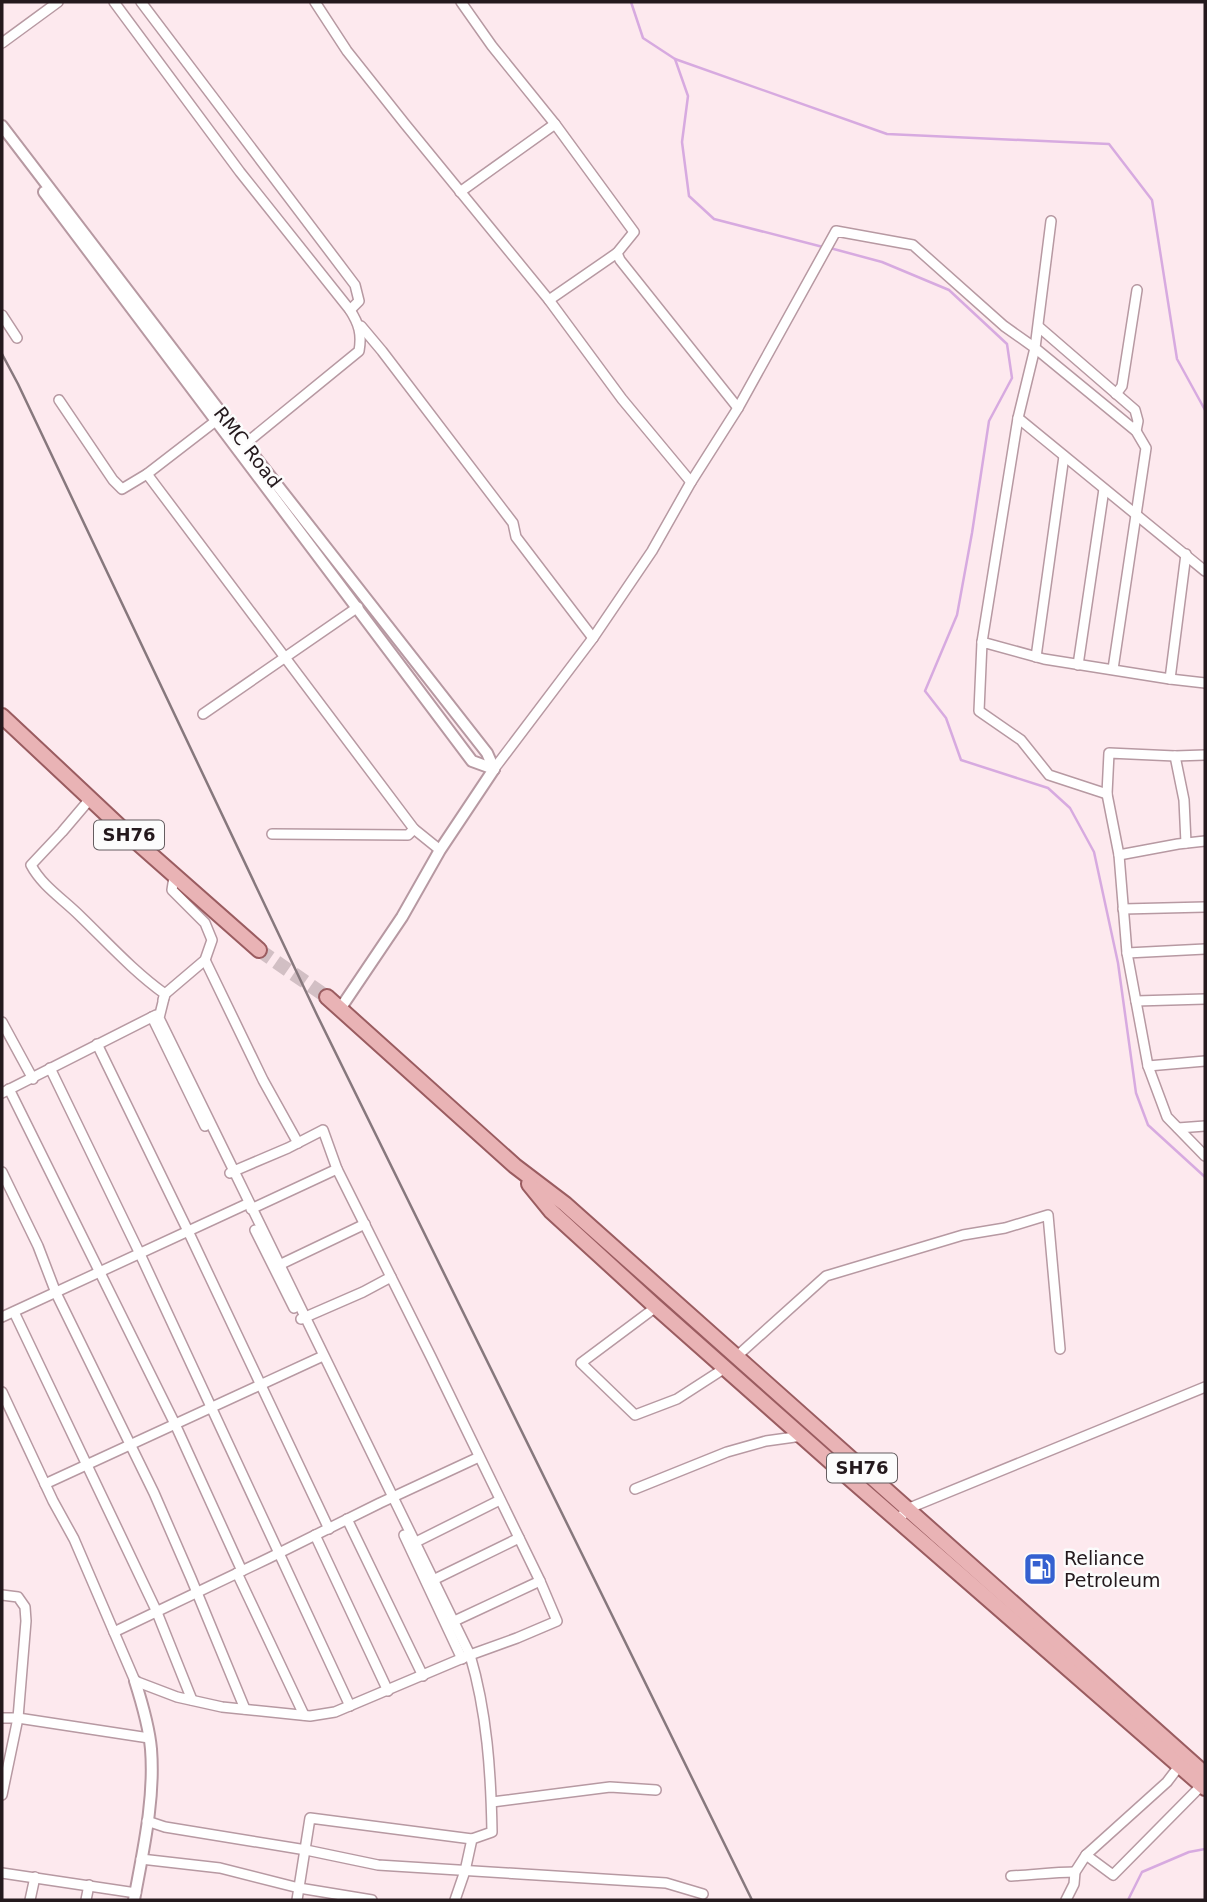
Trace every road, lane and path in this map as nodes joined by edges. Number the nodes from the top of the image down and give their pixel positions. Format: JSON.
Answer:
{"nodes":[{"id":1,"x":58,"y":2,"type":"edge"},
{"id":2,"x":114,"y":2,"type":"edge"},
{"id":3,"x":141,"y":2,"type":"edge"},
{"id":4,"x":315,"y":2,"type":"edge"},
{"id":5,"x":461,"y":2,"type":"edge"},
{"id":6,"x":2,"y":43,"type":"edge"},
{"id":7,"x":555,"y":124,"type":"junction"},
{"id":8,"x":2,"y":126,"type":"edge"},
{"id":9,"x":2,"y":137,"type":"edge"},
{"id":10,"x":460,"y":192,"type":"junction"},
{"id":11,"x":1051,"y":222,"type":"dead end"},
{"id":12,"x":617,"y":253,"type":"junction"},
{"id":13,"x":1137,"y":289,"type":"dead end"},
{"id":14,"x":549,"y":300,"type":"junction"},
{"id":15,"x":350,"y":310,"type":"junction"},
{"id":16,"x":2,"y":315,"type":"edge"},
{"id":17,"x":357,"y":321,"type":"junction"},
{"id":18,"x":1039,"y":327,"type":"junction"},
{"id":19,"x":18,"y":338,"type":"dead end"},
{"id":20,"x":1035,"y":348,"type":"junction"},
{"id":21,"x":1116,"y":394,"type":"junction"},
{"id":22,"x":59,"y":400,"type":"dead end"},
{"id":23,"x":738,"y":408,"type":"junction"},
{"id":24,"x":1018,"y":418,"type":"junction"},
{"id":25,"x":217,"y":420,"type":"junction"},
{"id":26,"x":1136,"y":430,"type":"junction"},
{"id":27,"x":245,"y":444,"type":"junction"},
{"id":28,"x":1064,"y":456,"type":"junction"},
{"id":29,"x":147,"y":474,"type":"junction"},
{"id":30,"x":691,"y":482,"type":"junction"},
{"id":31,"x":1104,"y":489,"type":"junction"},
{"id":32,"x":1135,"y":515,"type":"junction"},
{"id":33,"x":1186,"y":554,"type":"junction"},
{"id":34,"x":1205,"y":571,"type":"edge"},
{"id":35,"x":358,"y":607,"type":"junction"},
{"id":36,"x":593,"y":638,"type":"junction"},
{"id":37,"x":982,"y":642,"type":"junction"},
{"id":38,"x":285,"y":657,"type":"junction"},
{"id":39,"x":1036,"y":657,"type":"junction"},
{"id":40,"x":1078,"y":665,"type":"junction"},
{"id":41,"x":1113,"y":670,"type":"junction"},
{"id":42,"x":1170,"y":680,"type":"junction"},
{"id":43,"x":1205,"y":683,"type":"edge"},
{"id":44,"x":203,"y":714,"type":"dead end"},
{"id":45,"x":2,"y":716,"type":"edge"},
{"id":46,"x":1205,"y":755,"type":"edge"},
{"id":47,"x":1175,"y":756,"type":"junction"},
{"id":48,"x":494,"y":769,"type":"junction"},
{"id":49,"x":1107,"y":794,"type":"junction"},
{"id":50,"x":90,"y":799,"type":"junction"},
{"id":51,"x":414,"y":829,"type":"junction"},
{"id":52,"x":272,"y":834,"type":"dead end"},
{"id":53,"x":1205,"y":841,"type":"edge"},
{"id":54,"x":1186,"y":843,"type":"junction"},
{"id":55,"x":440,"y":850,"type":"junction"},
{"id":56,"x":1119,"y":855,"type":"junction"},
{"id":57,"x":174,"y":877,"type":"junction"},
{"id":58,"x":1205,"y":906,"type":"edge"},
{"id":59,"x":1123,"y":909,"type":"junction"},
{"id":60,"x":1205,"y":949,"type":"edge"},
{"id":61,"x":259,"y":950,"type":"tunnel mouth"},
{"id":62,"x":1127,"y":953,"type":"junction"},
{"id":63,"x":205,"y":960,"type":"junction"},
{"id":64,"x":165,"y":994,"type":"junction"},
{"id":65,"x":327,"y":997,"type":"tunnel mouth"},
{"id":66,"x":1205,"y":999,"type":"edge"},
{"id":67,"x":1136,"y":1001,"type":"junction"},
{"id":68,"x":340,"y":1009,"type":"junction"},
{"id":69,"x":152,"y":1017,"type":"junction"},
{"id":70,"x":2,"y":1023,"type":"edge"},
{"id":71,"x":97,"y":1044,"type":"junction"},
{"id":72,"x":1205,"y":1061,"type":"edge"},
{"id":73,"x":1148,"y":1066,"type":"junction"},
{"id":74,"x":50,"y":1068,"type":"junction"},
{"id":75,"x":33,"y":1079,"type":"junction"},
{"id":76,"x":6,"y":1091,"type":"edge"},
{"id":77,"x":1205,"y":1126,"type":"edge"},
{"id":78,"x":1178,"y":1128,"type":"junction"},
{"id":79,"x":298,"y":1143,"type":"junction"},
{"id":80,"x":1205,"y":1156,"type":"edge"},
{"id":81,"x":515,"y":1166,"type":"junction"},
{"id":82,"x":337,"y":1169,"type":"junction"},
{"id":83,"x":2,"y":1172,"type":"edge"},
{"id":84,"x":231,"y":1173,"type":"junction"},
{"id":85,"x":248,"y":1206,"type":"junction"},
{"id":86,"x":365,"y":1224,"type":"junction"},
{"id":87,"x":188,"y":1231,"type":"junction"},
{"id":88,"x":141,"y":1254,"type":"junction"},
{"id":89,"x":276,"y":1267,"type":"junction"},
{"id":90,"x":99,"y":1273,"type":"junction"},
{"id":91,"x":391,"y":1277,"type":"junction"},
{"id":92,"x":56,"y":1293,"type":"junction"},
{"id":93,"x":656,"y":1307,"type":"junction"},
{"id":94,"x":14,"y":1312,"type":"junction"},
{"id":95,"x":2,"y":1317,"type":"edge"},
{"id":96,"x":302,"y":1319,"type":"junction"},
{"id":97,"x":1060,"y":1349,"type":"dead end"},
{"id":98,"x":731,"y":1352,"type":"junction"},
{"id":99,"x":321,"y":1358,"type":"junction"},
{"id":100,"x":720,"y":1363,"type":"junction"},
{"id":101,"x":261,"y":1386,"type":"junction"},
{"id":102,"x":1205,"y":1387,"type":"edge"},
{"id":103,"x":2,"y":1392,"type":"edge"},
{"id":104,"x":212,"y":1407,"type":"junction"},
{"id":105,"x":175,"y":1424,"type":"junction"},
{"id":106,"x":802,"y":1436,"type":"junction"},
{"id":107,"x":130,"y":1445,"type":"junction"},
{"id":108,"x":480,"y":1457,"type":"junction"},
{"id":109,"x":87,"y":1465,"type":"junction"},
{"id":110,"x":45,"y":1484,"type":"junction"},
{"id":111,"x":635,"y":1489,"type":"dead end"},
{"id":112,"x":500,"y":1500,"type":"junction"},
{"id":113,"x":391,"y":1501,"type":"junction"},
{"id":114,"x":903,"y":1515,"type":"junction"},
{"id":115,"x":349,"y":1522,"type":"junction"},
{"id":116,"x":329,"y":1529,"type":"junction"},
{"id":117,"x":316,"y":1537,"type":"junction"},
{"id":118,"x":519,"y":1538,"type":"junction"},
{"id":119,"x":411,"y":1545,"type":"junction"},
{"id":120,"x":281,"y":1555,"type":"junction"},
{"id":121,"x":240,"y":1574,"type":"junction"},
{"id":122,"x":540,"y":1581,"type":"junction"},
{"id":123,"x":429,"y":1582,"type":"junction"},
{"id":124,"x":198,"y":1594,"type":"junction"},
{"id":125,"x":2,"y":1595,"type":"edge"},
{"id":126,"x":157,"y":1612,"type":"junction"},
{"id":127,"x":449,"y":1624,"type":"junction"},
{"id":128,"x":115,"y":1634,"type":"junction"},
{"id":129,"x":466,"y":1657,"type":"junction"},
{"id":130,"x":423,"y":1675,"type":"junction"},
{"id":131,"x":135,"y":1681,"type":"junction"},
{"id":132,"x":388,"y":1691,"type":"junction"},
{"id":133,"x":192,"y":1700,"type":"junction"},
{"id":134,"x":350,"y":1706,"type":"junction"},
{"id":135,"x":245,"y":1709,"type":"junction"},
{"id":136,"x":304,"y":1715,"type":"junction"},
{"id":137,"x":2,"y":1718,"type":"edge"},
{"id":138,"x":18,"y":1718,"type":"junction"},
{"id":139,"x":149,"y":1738,"type":"junction"},
{"id":140,"x":1180,"y":1765,"type":"junction"},
{"id":141,"x":1204,"y":1782,"type":"edge"},
{"id":142,"x":656,"y":1790,"type":"dead end"},
{"id":143,"x":2,"y":1795,"type":"edge"},
{"id":144,"x":492,"y":1802,"type":"junction"},
{"id":145,"x":147,"y":1821,"type":"junction"},
{"id":146,"x":472,"y":1839,"type":"junction"},
{"id":147,"x":306,"y":1850,"type":"junction"},
{"id":148,"x":1086,"y":1855,"type":"junction"},
{"id":149,"x":141,"y":1859,"type":"junction"},
{"id":150,"x":465,"y":1871,"type":"junction"},
{"id":151,"x":1075,"y":1872,"type":"junction"},
{"id":152,"x":2,"y":1873,"type":"edge"},
{"id":153,"x":1011,"y":1876,"type":"dead end"},
{"id":154,"x":35,"y":1877,"type":"junction"},
{"id":155,"x":89,"y":1885,"type":"junction"},
{"id":156,"x":299,"y":1888,"type":"junction"},
{"id":157,"x":704,"y":1894,"type":"dead end"},
{"id":158,"x":135,"y":1897,"type":"edge"},
{"id":159,"x":30,"y":1900,"type":"edge"},
{"id":160,"x":86,"y":1900,"type":"edge"},
{"id":161,"x":297,"y":1900,"type":"edge"},
{"id":162,"x":372,"y":1900,"type":"edge"},
{"id":163,"x":455,"y":1900,"type":"edge"},
{"id":164,"x":1066,"y":1900,"type":"edge"}],
"edges":[{"from":1,"to":6,"type":"street"},
{"from":2,"to":15,"type":"street"},
{"from":3,"to":15,"type":"street"},
{"from":4,"to":10,"type":"street"},
{"from":5,"to":7,"type":"street"},
{"from":7,"to":10,"type":"street"},
{"from":7,"to":12,"type":"street"},
{"from":8,"to":27,"type":"street","name":"RMC Road"},
{"from":9,"to":25,"type":"street","name":"RMC Road"},
{"from":10,"to":14,"type":"street"},
{"from":11,"to":18,"type":"street"},
{"from":12,"to":14,"type":"street"},
{"from":12,"to":23,"type":"street"},
{"from":13,"to":21,"type":"street"},
{"from":14,"to":30,"type":"street"},
{"from":15,"to":17,"type":"street"},
{"from":16,"to":19,"type":"street"},
{"from":17,"to":27,"type":"street"},
{"from":17,"to":36,"type":"street"},
{"from":18,"to":20,"type":"street"},
{"from":18,"to":21,"type":"street"},
{"from":20,"to":23,"type":"street"},
{"from":20,"to":24,"type":"street"},
{"from":20,"to":26,"type":"street"},
{"from":21,"to":26,"type":"street"},
{"from":22,"to":29,"type":"street"},
{"from":23,"to":30,"type":"street"},
{"from":24,"to":28,"type":"street"},
{"from":24,"to":37,"type":"street"},
{"from":25,"to":29,"type":"street"},
{"from":25,"to":35,"type":"street","name":"RMC Road"},
{"from":26,"to":32,"type":"street"},
{"from":27,"to":48,"type":"street","name":"RMC Road"},
{"from":28,"to":31,"type":"street"},
{"from":28,"to":39,"type":"street"},
{"from":29,"to":38,"type":"street"},
{"from":30,"to":36,"type":"street"},
{"from":31,"to":32,"type":"street"},
{"from":31,"to":40,"type":"street"},
{"from":32,"to":33,"type":"street"},
{"from":32,"to":41,"type":"street"},
{"from":33,"to":34,"type":"street"},
{"from":33,"to":42,"type":"street"},
{"from":35,"to":38,"type":"street"},
{"from":35,"to":48,"type":"street","name":"RMC Road"},
{"from":36,"to":48,"type":"street"},
{"from":37,"to":39,"type":"street"},
{"from":37,"to":49,"type":"street"},
{"from":38,"to":44,"type":"street"},
{"from":38,"to":51,"type":"street"},
{"from":39,"to":40,"type":"street"},
{"from":40,"to":41,"type":"street"},
{"from":41,"to":42,"type":"street"},
{"from":42,"to":43,"type":"street"},
{"from":45,"to":50,"type":"main road","number":"SH76"},
{"from":46,"to":47,"type":"street"},
{"from":47,"to":49,"type":"street"},
{"from":47,"to":54,"type":"street"},
{"from":48,"to":55,"type":"street"},
{"from":49,"to":56,"type":"street"},
{"from":50,"to":57,"type":"main road","number":"SH76"},
{"from":50,"to":64,"type":"street"},
{"from":51,"to":52,"type":"street"},
{"from":51,"to":55,"type":"street"},
{"from":53,"to":54,"type":"street"},
{"from":54,"to":56,"type":"street"},
{"from":55,"to":68,"type":"street"},
{"from":56,"to":59,"type":"street"},
{"from":57,"to":61,"type":"main road","number":"SH76"},
{"from":57,"to":63,"type":"street"},
{"from":58,"to":59,"type":"street"},
{"from":59,"to":62,"type":"street"},
{"from":60,"to":62,"type":"street"},
{"from":62,"to":67,"type":"street"},
{"from":63,"to":64,"type":"street"},
{"from":63,"to":79,"type":"street"},
{"from":64,"to":69,"type":"street"},
{"from":64,"to":84,"type":"street"},
{"from":65,"to":68,"type":"main road","number":"SH76"},
{"from":66,"to":67,"type":"street"},
{"from":67,"to":73,"type":"street"},
{"from":68,"to":81,"type":"main road","number":"SH76"},
{"from":69,"to":71,"type":"street"},
{"from":69,"to":84,"type":"street"},
{"from":70,"to":75,"type":"street"},
{"from":71,"to":74,"type":"street"},
{"from":71,"to":87,"type":"street"},
{"from":72,"to":73,"type":"street"},
{"from":73,"to":78,"type":"street"},
{"from":74,"to":75,"type":"street"},
{"from":74,"to":88,"type":"street"},
{"from":75,"to":76,"type":"street"},
{"from":76,"to":90,"type":"street"},
{"from":77,"to":78,"type":"street"},
{"from":78,"to":80,"type":"street"},
{"from":79,"to":82,"type":"street"},
{"from":79,"to":84,"type":"street"},
{"from":81,"to":93,"type":"main road"},
{"from":81,"to":98,"type":"main road","number":"SH76"},
{"from":82,"to":85,"type":"street"},
{"from":82,"to":86,"type":"street"},
{"from":83,"to":92,"type":"street"},
{"from":84,"to":85,"type":"street"},
{"from":85,"to":87,"type":"street"},
{"from":85,"to":89,"type":"street"},
{"from":86,"to":89,"type":"street"},
{"from":86,"to":91,"type":"street"},
{"from":87,"to":88,"type":"street"},
{"from":87,"to":101,"type":"street"},
{"from":88,"to":90,"type":"street"},
{"from":88,"to":104,"type":"street"},
{"from":89,"to":96,"type":"street"},
{"from":90,"to":92,"type":"street"},
{"from":90,"to":105,"type":"street"},
{"from":91,"to":96,"type":"street"},
{"from":91,"to":108,"type":"street"},
{"from":92,"to":94,"type":"street"},
{"from":92,"to":107,"type":"street"},
{"from":93,"to":100,"type":"main road"},
{"from":93,"to":100,"type":"street"},
{"from":94,"to":95,"type":"street"},
{"from":94,"to":109,"type":"street"},
{"from":96,"to":99,"type":"street"},
{"from":97,"to":98,"type":"street"},
{"from":98,"to":100,"type":"main road"},
{"from":98,"to":114,"type":"main road","number":"SH76"},
{"from":99,"to":101,"type":"street"},
{"from":99,"to":113,"type":"street"},
{"from":100,"to":106,"type":"main road"},
{"from":101,"to":104,"type":"street"},
{"from":101,"to":116,"type":"street"},
{"from":102,"to":114,"type":"street"},
{"from":103,"to":110,"type":"street"},
{"from":104,"to":105,"type":"street"},
{"from":104,"to":120,"type":"street"},
{"from":105,"to":107,"type":"street"},
{"from":105,"to":121,"type":"street"},
{"from":106,"to":111,"type":"street"},
{"from":106,"to":114,"type":"main road"},
{"from":107,"to":109,"type":"street"},
{"from":107,"to":124,"type":"street"},
{"from":108,"to":112,"type":"street"},
{"from":108,"to":113,"type":"street"},
{"from":109,"to":110,"type":"street"},
{"from":109,"to":126,"type":"street"},
{"from":110,"to":128,"type":"street"},
{"from":112,"to":118,"type":"street"},
{"from":112,"to":119,"type":"street"},
{"from":113,"to":115,"type":"street"},
{"from":113,"to":119,"type":"street"},
{"from":114,"to":140,"type":"main road"},
{"from":114,"to":141,"type":"main road","number":"SH76"},
{"from":115,"to":116,"type":"street"},
{"from":115,"to":117,"type":"street"},
{"from":115,"to":130,"type":"street"},
{"from":116,"to":117,"type":"street"},
{"from":117,"to":120,"type":"street"},
{"from":117,"to":132,"type":"street"},
{"from":118,"to":122,"type":"street"},
{"from":118,"to":123,"type":"street"},
{"from":119,"to":123,"type":"street"},
{"from":120,"to":121,"type":"street"},
{"from":120,"to":134,"type":"street"},
{"from":121,"to":124,"type":"street"},
{"from":121,"to":136,"type":"street"},
{"from":122,"to":127,"type":"street"},
{"from":122,"to":129,"type":"street"},
{"from":123,"to":127,"type":"street"},
{"from":124,"to":126,"type":"street"},
{"from":124,"to":135,"type":"street"},
{"from":125,"to":138,"type":"street"},
{"from":126,"to":128,"type":"street"},
{"from":126,"to":133,"type":"street"},
{"from":127,"to":129,"type":"street"},
{"from":128,"to":131,"type":"street"},
{"from":129,"to":130,"type":"street"},
{"from":129,"to":144,"type":"street"},
{"from":130,"to":132,"type":"street"},
{"from":131,"to":133,"type":"street"},
{"from":131,"to":139,"type":"street"},
{"from":132,"to":134,"type":"street"},
{"from":133,"to":135,"type":"street"},
{"from":134,"to":136,"type":"street"},
{"from":135,"to":136,"type":"street"},
{"from":137,"to":138,"type":"street"},
{"from":138,"to":139,"type":"street"},
{"from":138,"to":143,"type":"street"},
{"from":139,"to":145,"type":"street"},
{"from":140,"to":141,"type":"main road"},
{"from":140,"to":148,"type":"street"},
{"from":141,"to":148,"type":"street"},
{"from":142,"to":144,"type":"street"},
{"from":144,"to":146,"type":"street"},
{"from":145,"to":147,"type":"street"},
{"from":145,"to":149,"type":"street"},
{"from":146,"to":147,"type":"street"},
{"from":146,"to":150,"type":"street"},
{"from":147,"to":150,"type":"street"},
{"from":147,"to":156,"type":"street"},
{"from":148,"to":151,"type":"street"},
{"from":149,"to":156,"type":"street"},
{"from":149,"to":158,"type":"street"},
{"from":150,"to":157,"type":"street"},
{"from":150,"to":163,"type":"street"},
{"from":151,"to":153,"type":"street"},
{"from":151,"to":164,"type":"street"},
{"from":152,"to":154,"type":"street"},
{"from":154,"to":155,"type":"street"},
{"from":154,"to":159,"type":"street"},
{"from":155,"to":158,"type":"street"},
{"from":155,"to":160,"type":"street"},
{"from":156,"to":161,"type":"street"},
{"from":156,"to":162,"type":"street"}]}
